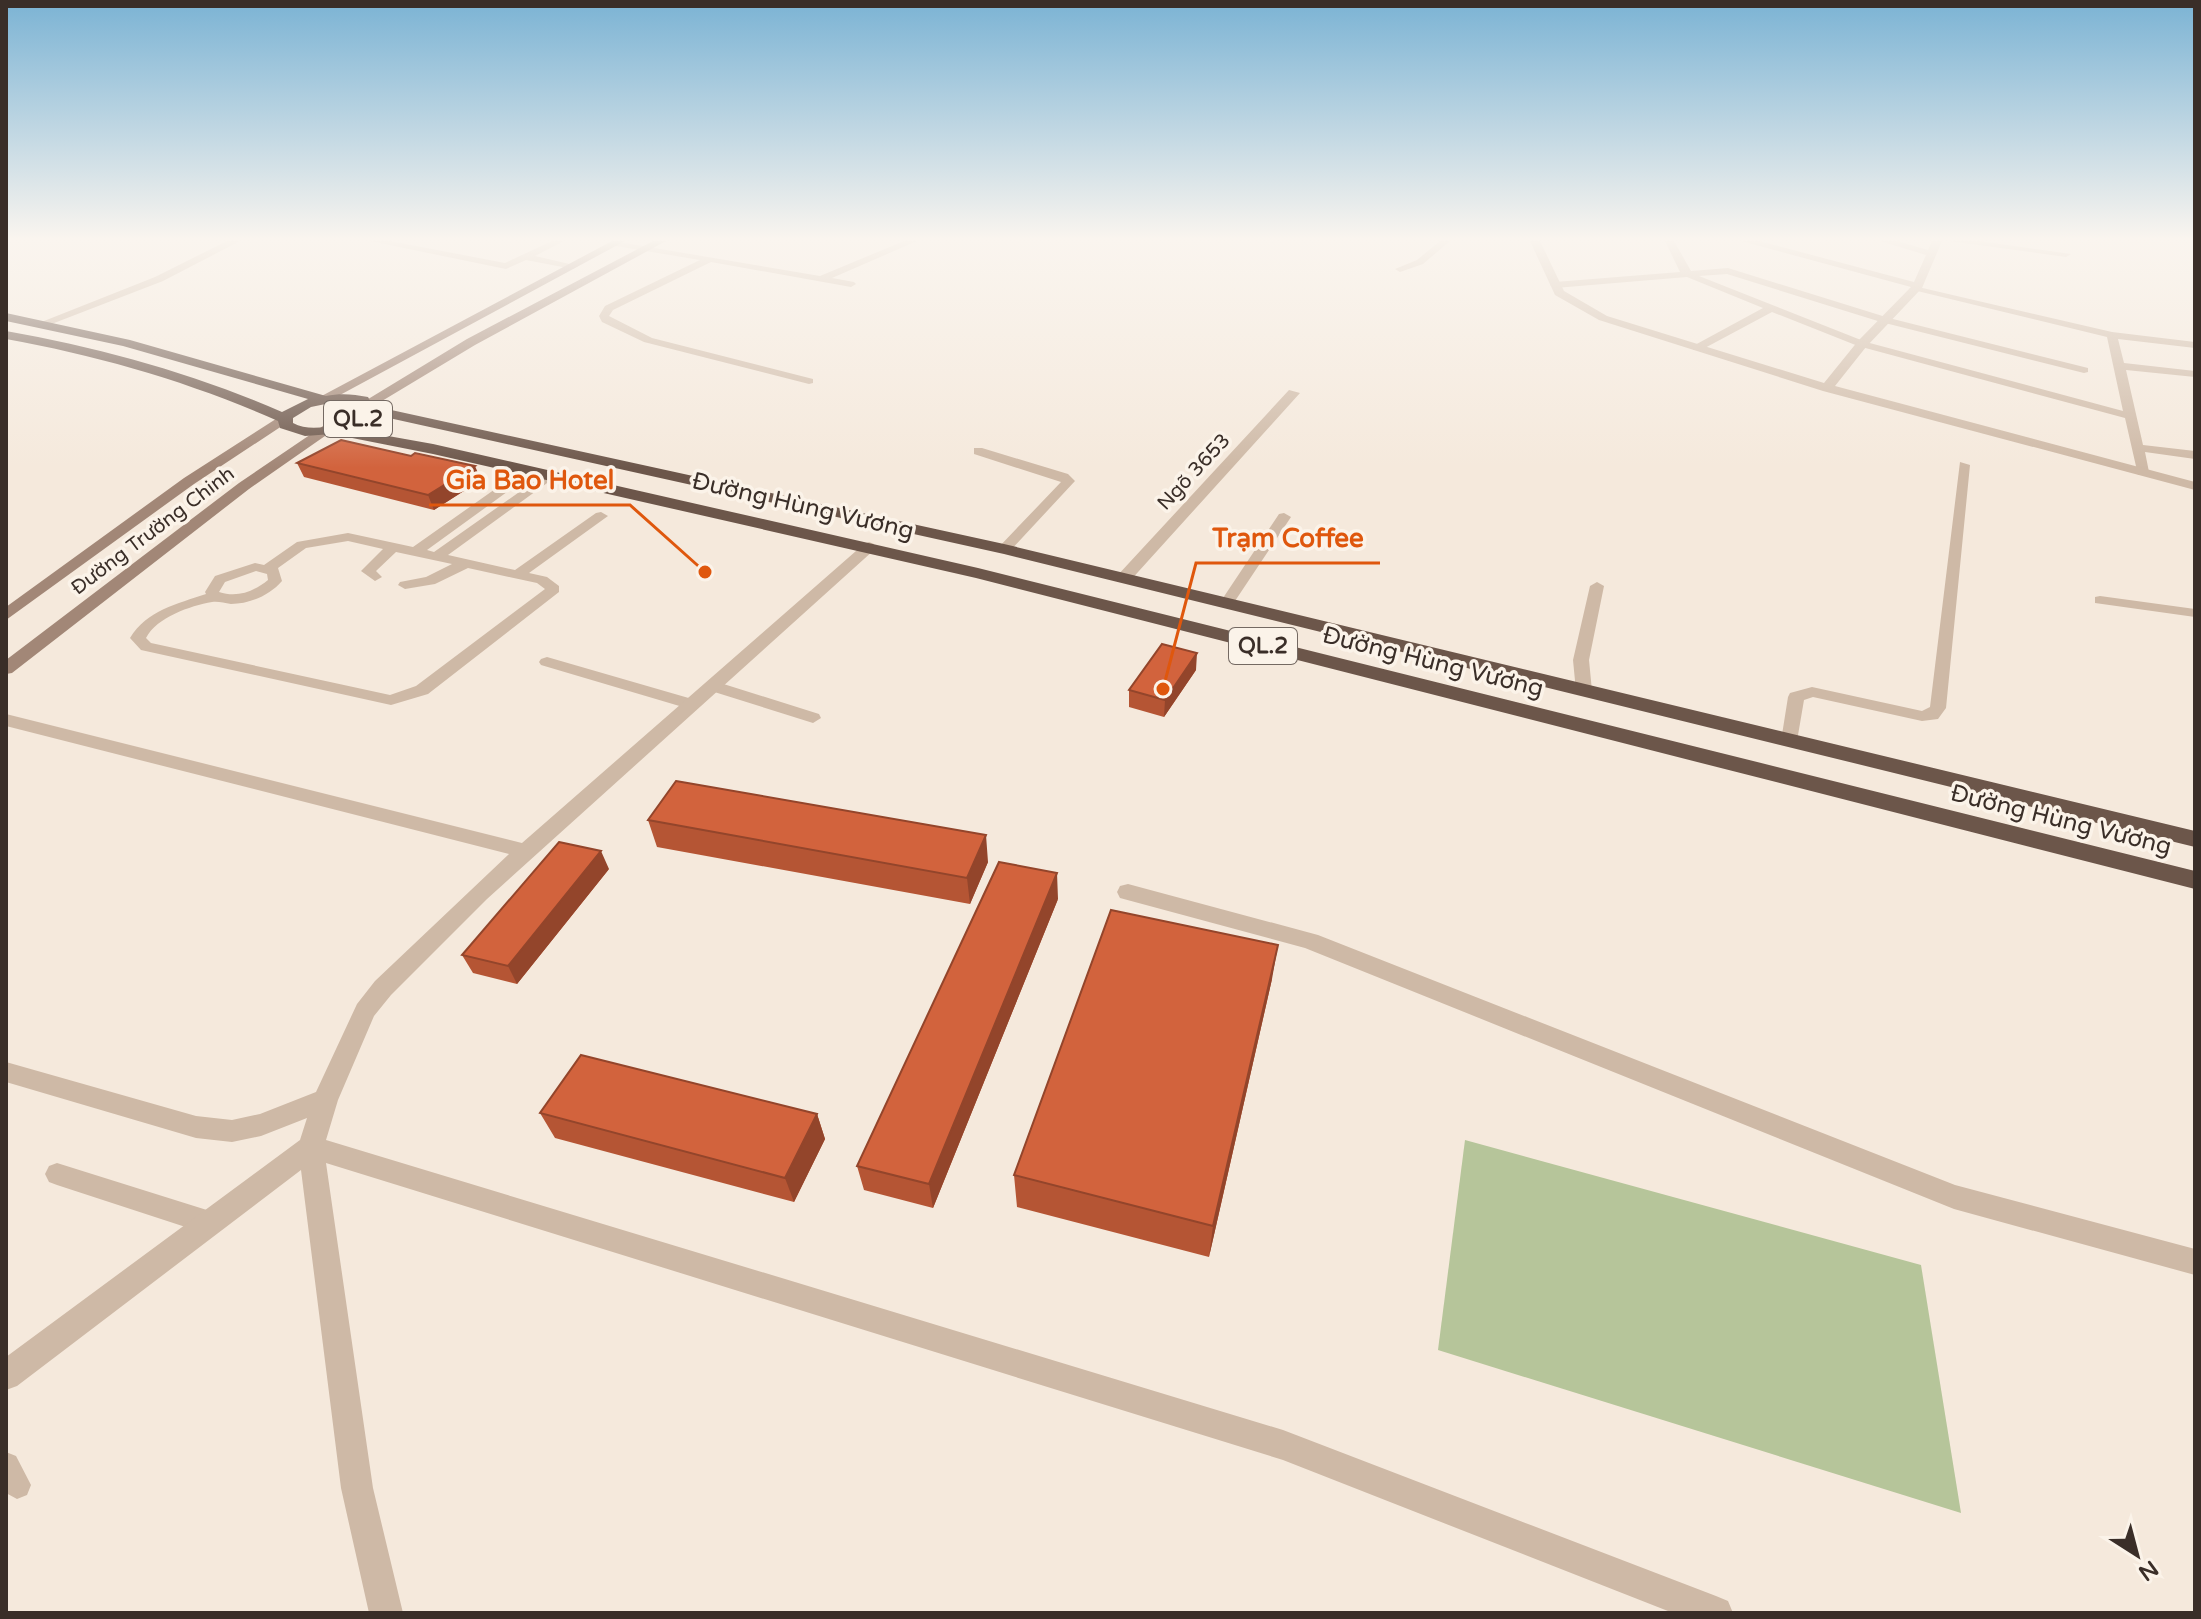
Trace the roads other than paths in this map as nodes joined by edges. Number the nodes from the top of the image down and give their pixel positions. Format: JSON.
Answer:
{"nodes":[{"id":1,"x":6,"y":317,"type":"edge"},
{"id":2,"x":62,"y":317,"type":"edge"},
{"id":3,"x":478,"y":317,"type":"edge"},
{"id":4,"x":519,"y":317,"type":"edge"},
{"id":5,"x":604,"y":317,"type":"edge"},
{"id":6,"x":1600,"y":317,"type":"edge"},
{"id":7,"x":1755,"y":317,"type":"edge"},
{"id":8,"x":1793,"y":317,"type":"edge"},
{"id":9,"x":1874,"y":317,"type":"edge"},
{"id":10,"x":1888,"y":317,"type":"edge"},
{"id":11,"x":2035,"y":317,"type":"edge"},
{"id":12,"x":1885,"y":320,"type":"junction"},
{"id":13,"x":45,"y":323,"type":"junction"},
{"id":14,"x":6,"y":335,"type":"edge"},
{"id":15,"x":2112,"y":335,"type":"junction"},
{"id":16,"x":1862,"y":344,"type":"junction"},
{"id":17,"x":2195,"y":345,"type":"edge"},
{"id":18,"x":1697,"y":348,"type":"junction"},
{"id":19,"x":2119,"y":366,"type":"junction"},
{"id":20,"x":2084,"y":370,"type":"dead end"},
{"id":21,"x":2195,"y":374,"type":"edge"},
{"id":22,"x":809,"y":381,"type":"dead end"},
{"id":23,"x":1827,"y":388,"type":"junction"},
{"id":24,"x":1294,"y":393,"type":"dead end"},
{"id":25,"x":322,"y":399,"type":"junction"},
{"id":26,"x":367,"y":406,"type":"junction"},
{"id":27,"x":2130,"y":416,"type":"junction"},
{"id":28,"x":285,"y":419,"type":"junction"},
{"id":29,"x":328,"y":429,"type":"junction"},
{"id":30,"x":2139,"y":448,"type":"junction"},
{"id":31,"x":978,"y":451,"type":"dead end"},
{"id":32,"x":2195,"y":455,"type":"edge"},
{"id":33,"x":1964,"y":465,"type":"dead end"},
{"id":34,"x":2143,"y":472,"type":"junction"},
{"id":35,"x":540,"y":473,"type":"junction"},
{"id":36,"x":2195,"y":486,"type":"edge"},
{"id":37,"x":601,"y":516,"type":"dead end"},
{"id":38,"x":1284,"y":517,"type":"dead end"},
{"id":39,"x":394,"y":546,"type":"junction"},
{"id":40,"x":869,"y":547,"type":"junction"},
{"id":41,"x":1004,"y":549,"type":"junction"},
{"id":42,"x":417,"y":551,"type":"junction"},
{"id":43,"x":438,"y":556,"type":"junction"},
{"id":44,"x":466,"y":563,"type":"junction"},
{"id":45,"x":268,"y":568,"type":"junction"},
{"id":46,"x":518,"y":574,"type":"junction"},
{"id":47,"x":375,"y":577,"type":"dead end"},
{"id":48,"x":1123,"y":579,"type":"junction"},
{"id":49,"x":405,"y":585,"type":"dead end"},
{"id":50,"x":1597,"y":586,"type":"dead end"},
{"id":51,"x":215,"y":596,"type":"junction"},
{"id":52,"x":2100,"y":600,"type":"dead end"},
{"id":53,"x":1226,"y":604,"type":"junction"},
{"id":54,"x":2195,"y":613,"type":"edge"},
{"id":55,"x":6,"y":615,"type":"edge"},
{"id":56,"x":547,"y":662,"type":"dead end"},
{"id":57,"x":6,"y":669,"type":"edge"},
{"id":58,"x":714,"y":686,"type":"junction"},
{"id":59,"x":1584,"y":691,"type":"junction"},
{"id":60,"x":693,"y":705,"type":"junction"},
{"id":61,"x":813,"y":718,"type":"dead end"},
{"id":62,"x":6,"y":720,"type":"edge"},
{"id":63,"x":1789,"y":741,"type":"junction"},
{"id":64,"x":2195,"y":839,"type":"edge"},
{"id":65,"x":526,"y":851,"type":"junction"},
{"id":66,"x":2195,"y":880,"type":"edge"},
{"id":67,"x":1128,"y":892,"type":"dead end"},
{"id":68,"x":6,"y":1072,"type":"edge"},
{"id":69,"x":325,"y":1100,"type":"junction"},
{"id":70,"x":311,"y":1147,"type":"junction"},
{"id":71,"x":57,"y":1174,"type":"dead end"},
{"id":72,"x":210,"y":1223,"type":"junction"},
{"id":73,"x":2195,"y":1262,"type":"edge"},
{"id":74,"x":6,"y":1375,"type":"edge"},
{"id":75,"x":386,"y":1613,"type":"edge"},
{"id":76,"x":1716,"y":1613,"type":"edge"}],
"edges":[{"from":1,"to":13,"type":"highway","number":"QL.2"},
{"from":2,"to":13,"type":"street"},
{"from":3,"to":25,"type":"main road"},
{"from":4,"to":26,"type":"main road"},
{"from":5,"to":22,"type":"lane"},
{"from":6,"to":18,"type":"street"},
{"from":7,"to":18,"type":"lane"},
{"from":8,"to":16,"type":"lane"},
{"from":9,"to":12,"type":"lane"},
{"from":10,"to":12,"type":"street"},
{"from":11,"to":15,"type":"lane"},
{"from":12,"to":16,"type":"street"},
{"from":12,"to":20,"type":"lane"},
{"from":13,"to":25,"type":"highway","number":"QL.2"},
{"from":14,"to":28,"type":"highway","number":"QL.2"},
{"from":15,"to":17,"type":"lane"},
{"from":15,"to":19,"type":"lane"},
{"from":16,"to":23,"type":"street"},
{"from":16,"to":27,"type":"lane"},
{"from":18,"to":23,"type":"street"},
{"from":19,"to":21,"type":"lane"},
{"from":19,"to":27,"type":"lane"},
{"from":23,"to":34,"type":"street"},
{"from":24,"to":48,"type":"street","name":"Ngõ 3653"},
{"from":25,"to":26,"type":"highway","number":"QL.2"},
{"from":25,"to":28,"type":"highway","number":"QL.2"},
{"from":26,"to":29,"type":"highway","number":"QL.2"},
{"from":26,"to":41,"type":"highway","name":"Đường Hùng Vương","number":"QL.2"},
{"from":27,"to":30,"type":"lane"},
{"from":28,"to":29,"type":"highway","number":"QL.2"},
{"from":28,"to":55,"type":"main road","name":"Đường Trường Chinh"},
{"from":29,"to":35,"type":"highway","name":"Đường Hùng Vương","number":"QL.2"},
{"from":29,"to":57,"type":"main road","name":"Đường Trường Chinh"},
{"from":30,"to":32,"type":"lane"},
{"from":30,"to":34,"type":"lane"},
{"from":31,"to":41,"type":"lane"},
{"from":33,"to":63,"type":"lane"},
{"from":34,"to":36,"type":"street"},
{"from":35,"to":40,"type":"highway","name":"Đường Hùng Vương","number":"QL.2"},
{"from":35,"to":42,"type":"lane"},
{"from":35,"to":43,"type":"lane"},
{"from":37,"to":46,"type":"lane"},
{"from":38,"to":53,"type":"lane"},
{"from":39,"to":42,"type":"lane"},
{"from":39,"to":45,"type":"lane"},
{"from":39,"to":47,"type":"lane"},
{"from":40,"to":58,"type":"street"},
{"from":40,"to":66,"type":"highway","name":"Đường Hùng Vương","number":"QL.2"},
{"from":41,"to":48,"type":"highway","name":"Đường Hùng Vương","number":"QL.2"},
{"from":42,"to":43,"type":"lane"},
{"from":43,"to":44,"type":"lane"},
{"from":44,"to":46,"type":"lane"},
{"from":44,"to":49,"type":"lane"},
{"from":45,"to":51,"type":"lane"},
{"from":45,"to":51,"type":"lane"},
{"from":46,"to":51,"type":"lane"},
{"from":48,"to":53,"type":"highway","name":"Đường Hùng Vương","number":"QL.2"},
{"from":50,"to":59,"type":"lane"},
{"from":52,"to":54,"type":"lane"},
{"from":53,"to":59,"type":"highway","name":"Đường Hùng Vương","number":"QL.2"},
{"from":56,"to":60,"type":"lane"},
{"from":58,"to":60,"type":"street"},
{"from":58,"to":61,"type":"lane"},
{"from":59,"to":63,"type":"highway","name":"Đường Hùng Vương","number":"QL.2"},
{"from":60,"to":65,"type":"street"},
{"from":62,"to":65,"type":"street"},
{"from":63,"to":64,"type":"highway","name":"Đường Hùng Vương","number":"QL.2"},
{"from":65,"to":69,"type":"street"},
{"from":67,"to":73,"type":"street"},
{"from":68,"to":69,"type":"street"},
{"from":69,"to":70,"type":"street"},
{"from":70,"to":72,"type":"street"},
{"from":70,"to":75,"type":"street"},
{"from":70,"to":76,"type":"street"},
{"from":71,"to":72,"type":"lane"},
{"from":72,"to":74,"type":"street"}]}
